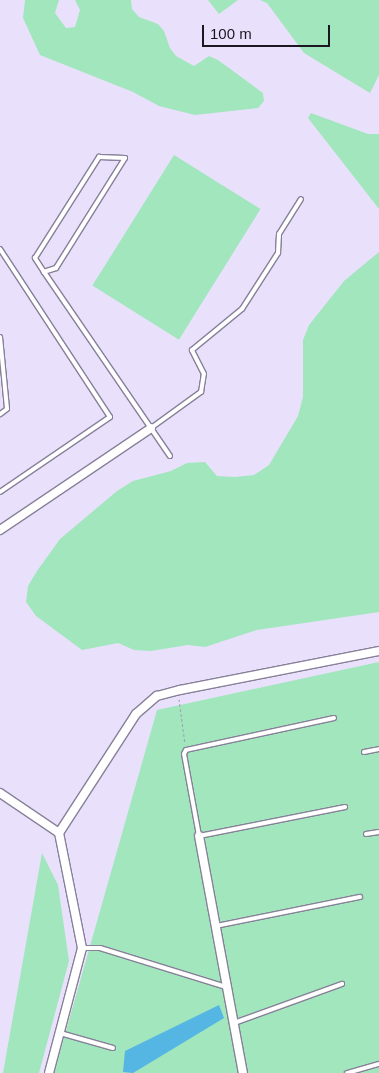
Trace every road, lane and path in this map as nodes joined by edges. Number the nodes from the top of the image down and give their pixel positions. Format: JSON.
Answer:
{"nodes":[{"id":1,"x":301,"y":199,"type":"dead end"},
{"id":2,"x":0,"y":249,"type":"edge"},
{"id":3,"x":44,"y":272,"type":"junction"},
{"id":4,"x":0,"y":337,"type":"edge"},
{"id":5,"x":0,"y":414,"type":"edge"},
{"id":6,"x":151,"y":428,"type":"junction"},
{"id":7,"x":170,"y":456,"type":"dead end"},
{"id":8,"x":0,"y":492,"type":"edge"},
{"id":9,"x":0,"y":530,"type":"edge"},
{"id":10,"x":379,"y":651,"type":"edge"},
{"id":11,"x":180,"y":690,"type":"junction"},
{"id":12,"x":334,"y":718,"type":"dead end"},
{"id":13,"x":379,"y":749,"type":"edge"},
{"id":14,"x":186,"y":750,"type":"junction"},
{"id":15,"x":364,"y":752,"type":"dead end"},
{"id":16,"x":0,"y":793,"type":"edge"},
{"id":17,"x":346,"y":806,"type":"dead end"},
{"id":18,"x":379,"y":832,"type":"edge"},
{"id":19,"x":59,"y":833,"type":"junction"},
{"id":20,"x":366,"y":834,"type":"dead end"},
{"id":21,"x":199,"y":836,"type":"junction"},
{"id":22,"x":360,"y":897,"type":"dead end"},
{"id":23,"x":216,"y":926,"type":"junction"},
{"id":24,"x":82,"y":948,"type":"junction"},
{"id":25,"x":342,"y":984,"type":"dead end"},
{"id":26,"x":227,"y":987,"type":"junction"},
{"id":27,"x":234,"y":1024,"type":"junction"},
{"id":28,"x":60,"y":1033,"type":"junction"},
{"id":29,"x":113,"y":1048,"type":"dead end"},
{"id":30,"x":379,"y":1064,"type":"edge"},
{"id":31,"x":49,"y":1073,"type":"edge"},
{"id":32,"x":242,"y":1073,"type":"edge"},
{"id":33,"x":348,"y":1073,"type":"edge"}],
"edges":[{"from":1,"to":6,"type":"lane"},
{"from":2,"to":8,"type":"lane"},
{"from":3,"to":3,"type":"lane"},
{"from":3,"to":6,"type":"lane"},
{"from":4,"to":5,"type":"lane"},
{"from":6,"to":7,"type":"lane"},
{"from":6,"to":9,"type":"street"},
{"from":10,"to":11,"type":"street"},
{"from":11,"to":14,"type":"path"},
{"from":11,"to":19,"type":"street"},
{"from":12,"to":14,"type":"lane"},
{"from":13,"to":15,"type":"lane"},
{"from":14,"to":21,"type":"lane"},
{"from":16,"to":19,"type":"street"},
{"from":17,"to":21,"type":"lane"},
{"from":18,"to":20,"type":"lane"},
{"from":19,"to":24,"type":"street"},
{"from":21,"to":23,"type":"street"},
{"from":22,"to":23,"type":"lane"},
{"from":23,"to":26,"type":"street"},
{"from":24,"to":26,"type":"lane"},
{"from":24,"to":28,"type":"street"},
{"from":25,"to":27,"type":"lane"},
{"from":26,"to":27,"type":"street"},
{"from":27,"to":32,"type":"street"},
{"from":28,"to":29,"type":"lane"},
{"from":28,"to":31,"type":"street"},
{"from":30,"to":33,"type":"lane"}]}
